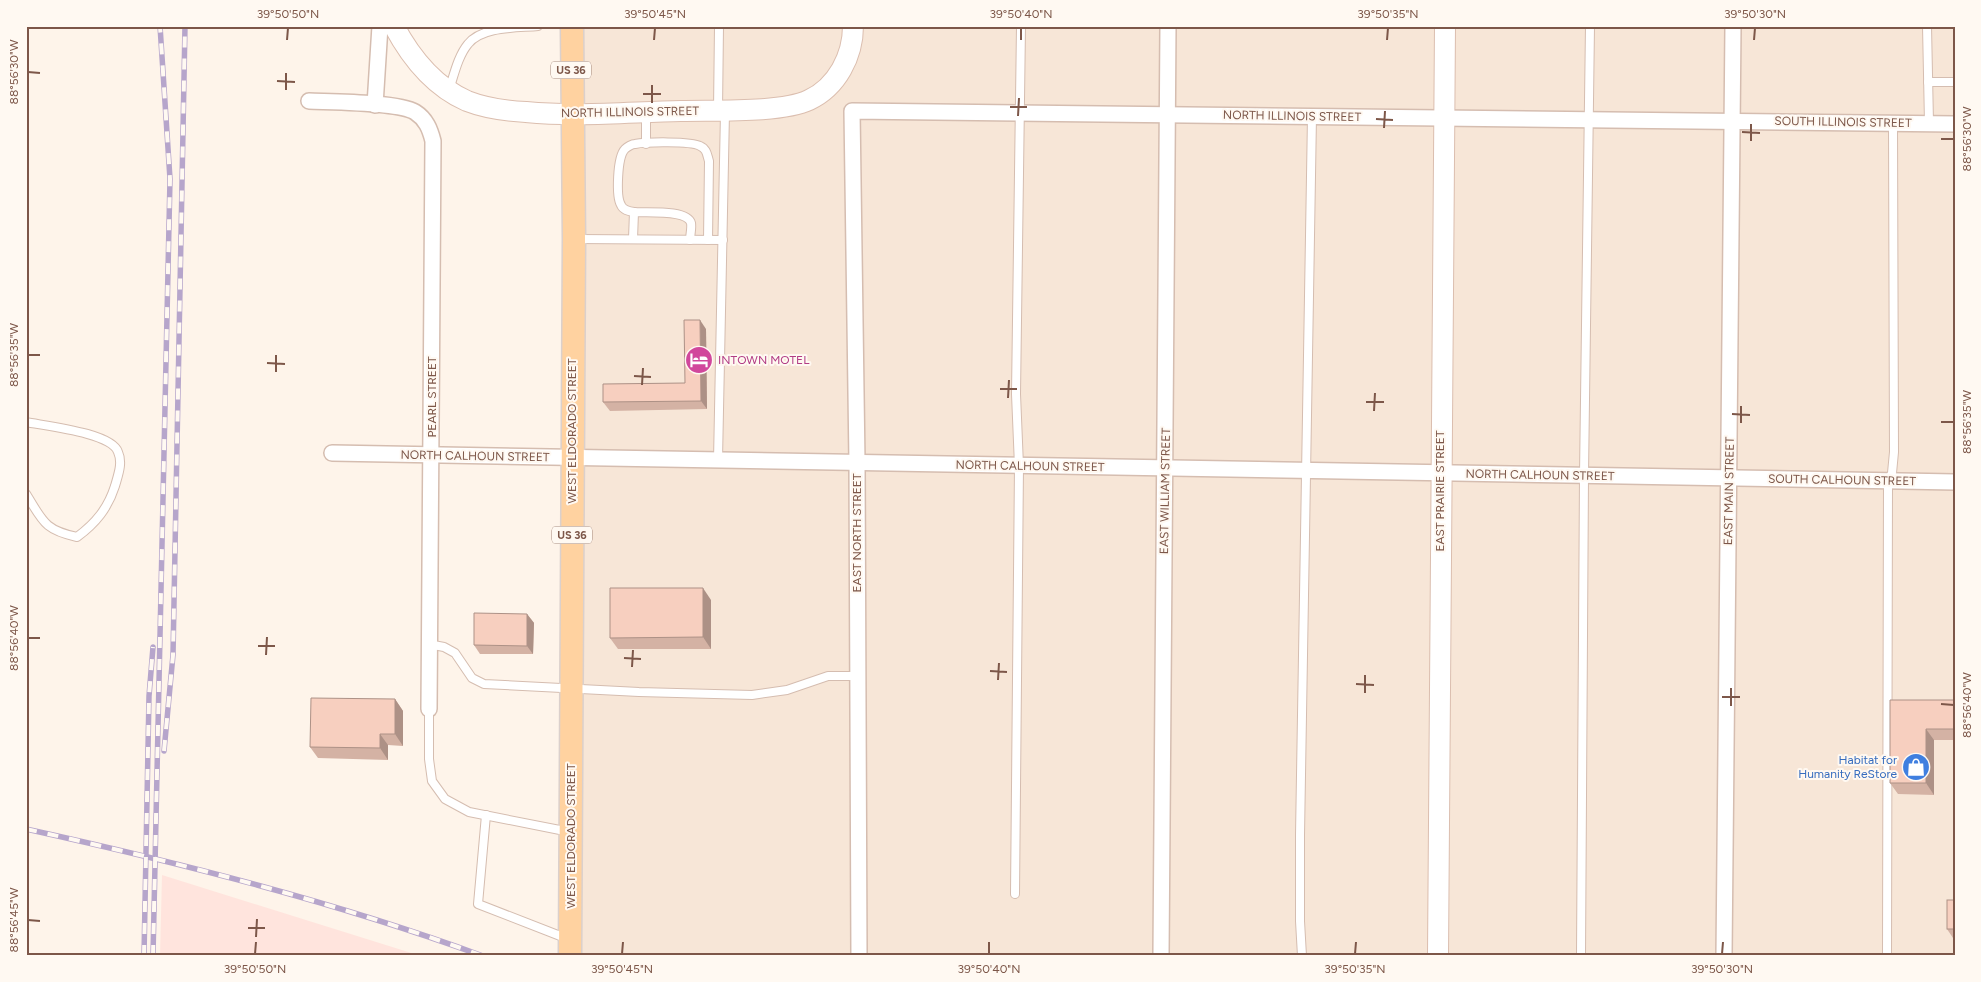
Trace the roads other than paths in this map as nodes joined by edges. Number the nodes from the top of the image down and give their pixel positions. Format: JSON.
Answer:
{"nodes":[{"id":1,"x":380,"y":26,"type":"edge"},
{"id":2,"x":394,"y":26,"type":"edge"},
{"id":3,"x":538,"y":26,"type":"edge"},
{"id":4,"x":572,"y":26,"type":"edge"},
{"id":5,"x":719,"y":26,"type":"edge"},
{"id":6,"x":853,"y":26,"type":"edge"},
{"id":7,"x":1021,"y":26,"type":"edge"},
{"id":8,"x":1168,"y":26,"type":"edge"},
{"id":9,"x":1445,"y":26,"type":"edge"},
{"id":10,"x":1590,"y":26,"type":"edge"},
{"id":11,"x":1732,"y":26,"type":"edge"},
{"id":12,"x":1927,"y":26,"type":"edge"},
{"id":13,"x":516,"y":27,"type":"edge"},
{"id":14,"x":1928,"y":82,"type":"junction"},
{"id":15,"x":1955,"y":82,"type":"edge"},
{"id":16,"x":449,"y":90,"type":"junction"},
{"id":17,"x":309,"y":101,"type":"dead end"},
{"id":18,"x":376,"y":105,"type":"junction"},
{"id":19,"x":722,"y":110,"type":"junction"},
{"id":20,"x":852,"y":111,"type":"joint"},
{"id":21,"x":646,"y":112,"type":"junction"},
{"id":22,"x":1019,"y":113,"type":"junction"},
{"id":23,"x":571,"y":114,"type":"junction"},
{"id":24,"x":1169,"y":115,"type":"junction"},
{"id":25,"x":1312,"y":116,"type":"junction"},
{"id":26,"x":1443,"y":118,"type":"junction"},
{"id":27,"x":1590,"y":120,"type":"junction"},
{"id":28,"x":1731,"y":121,"type":"junction"},
{"id":29,"x":1893,"y":123,"type":"junction"},
{"id":30,"x":1929,"y":124,"type":"junction"},
{"id":31,"x":1955,"y":124,"type":"edge"},
{"id":32,"x":646,"y":144,"type":"junction"},
{"id":33,"x":634,"y":212,"type":"junction"},
{"id":34,"x":574,"y":239,"type":"junction"},
{"id":35,"x":633,"y":239,"type":"junction"},
{"id":36,"x":690,"y":240,"type":"junction"},
{"id":37,"x":708,"y":240,"type":"junction"},
{"id":38,"x":723,"y":240,"type":"junction"},
{"id":39,"x":26,"y":422,"type":"edge"},
{"id":40,"x":332,"y":453,"type":"dead end"},
{"id":41,"x":431,"y":455,"type":"junction"},
{"id":42,"x":572,"y":458,"type":"junction"},
{"id":43,"x":718,"y":460,"type":"junction"},
{"id":44,"x":857,"y":462,"type":"junction"},
{"id":45,"x":1019,"y":466,"type":"junction"},
{"id":46,"x":1165,"y":468,"type":"junction"},
{"id":47,"x":1306,"y":470,"type":"junction"},
{"id":48,"x":1441,"y":473,"type":"junction"},
{"id":49,"x":1584,"y":476,"type":"junction"},
{"id":50,"x":1729,"y":478,"type":"junction"},
{"id":51,"x":1888,"y":481,"type":"junction"},
{"id":52,"x":1955,"y":482,"type":"edge"},
{"id":53,"x":27,"y":496,"type":"edge"},
{"id":54,"x":26,"y":508,"type":"edge"},
{"id":55,"x":428,"y":644,"type":"junction"},
{"id":56,"x":858,"y":676,"type":"junction"},
{"id":57,"x":570,"y":688,"type":"junction"},
{"id":58,"x":429,"y":709,"type":"joint"},
{"id":59,"x":486,"y":816,"type":"junction"},
{"id":60,"x":572,"y":832,"type":"junction"},
{"id":61,"x":1015,"y":894,"type":"dead end"},
{"id":62,"x":570,"y":948,"type":"edge"},
{"id":63,"x":859,"y":956,"type":"edge"},
{"id":64,"x":1161,"y":956,"type":"edge"},
{"id":65,"x":1302,"y":956,"type":"edge"},
{"id":66,"x":1438,"y":956,"type":"edge"},
{"id":67,"x":1581,"y":956,"type":"edge"},
{"id":68,"x":1724,"y":956,"type":"edge"},
{"id":69,"x":1887,"y":956,"type":"edge"}],
"edges":[{"from":1,"to":18,"type":"street"},
{"from":2,"to":16,"type":"street","name":"NORTH ILLINOIS STREET"},
{"from":3,"to":13,"type":"lane"},
{"from":4,"to":23,"type":"main road","name":"WEST ELDORADO STREET","number":"US 36"},
{"from":5,"to":19,"type":"lane"},
{"from":6,"to":19,"type":"street","name":"NORTH ILLINOIS STREET"},
{"from":7,"to":22,"type":"lane"},
{"from":8,"to":24,"type":"street","name":"EAST WILLIAM STREET"},
{"from":9,"to":26,"type":"street","name":"EAST PRAIRIE STREET"},
{"from":10,"to":27,"type":"lane"},
{"from":11,"to":28,"type":"street","name":"EAST MAIN STREET"},
{"from":12,"to":14,"type":"lane"},
{"from":13,"to":16,"type":"lane"},
{"from":14,"to":15,"type":"lane"},
{"from":14,"to":30,"type":"lane"},
{"from":16,"to":23,"type":"street","name":"NORTH ILLINOIS STREET"},
{"from":17,"to":18,"type":"street"},
{"from":18,"to":41,"type":"street","name":"PEARL STREET"},
{"from":19,"to":21,"type":"street","name":"NORTH ILLINOIS STREET"},
{"from":19,"to":38,"type":"lane"},
{"from":20,"to":22,"type":"street","name":"NORTH ILLINOIS STREET"},
{"from":20,"to":44,"type":"street","name":"EAST NORTH STREET"},
{"from":21,"to":23,"type":"street","name":"NORTH ILLINOIS STREET"},
{"from":21,"to":32,"type":"lane"},
{"from":22,"to":24,"type":"street","name":"NORTH ILLINOIS STREET"},
{"from":22,"to":45,"type":"lane"},
{"from":23,"to":34,"type":"main road","name":"WEST ELDORADO STREET","number":"US 36"},
{"from":24,"to":25,"type":"street","name":"NORTH ILLINOIS STREET"},
{"from":24,"to":46,"type":"street","name":"EAST WILLIAM STREET"},
{"from":25,"to":26,"type":"street","name":"NORTH ILLINOIS STREET"},
{"from":25,"to":47,"type":"lane"},
{"from":26,"to":27,"type":"street","name":"NORTH ILLINOIS STREET"},
{"from":26,"to":48,"type":"street","name":"EAST PRAIRIE STREET"},
{"from":27,"to":28,"type":"street","name":"NORTH ILLINOIS STREET"},
{"from":27,"to":49,"type":"lane"},
{"from":28,"to":29,"type":"street","name":"SOUTH ILLINOIS STREET"},
{"from":28,"to":50,"type":"street","name":"EAST MAIN STREET"},
{"from":29,"to":30,"type":"street","name":"SOUTH ILLINOIS STREET"},
{"from":29,"to":51,"type":"lane"},
{"from":30,"to":31,"type":"street","name":"SOUTH ILLINOIS STREET"},
{"from":32,"to":33,"type":"lane"},
{"from":32,"to":37,"type":"lane"},
{"from":33,"to":35,"type":"lane"},
{"from":33,"to":36,"type":"lane"},
{"from":34,"to":35,"type":"lane"},
{"from":34,"to":42,"type":"main road","name":"WEST ELDORADO STREET","number":"US 36"},
{"from":35,"to":36,"type":"lane"},
{"from":36,"to":37,"type":"lane"},
{"from":37,"to":38,"type":"lane"},
{"from":38,"to":43,"type":"lane"},
{"from":39,"to":53,"type":"lane"},
{"from":40,"to":41,"type":"street","name":"NORTH CALHOUN STREET"},
{"from":41,"to":42,"type":"street","name":"NORTH CALHOUN STREET"},
{"from":41,"to":55,"type":"street","name":"PEARL STREET"},
{"from":42,"to":43,"type":"street","name":"NORTH CALHOUN STREET"},
{"from":42,"to":57,"type":"main road","name":"WEST ELDORADO STREET","number":"US 36"},
{"from":43,"to":44,"type":"street","name":"NORTH CALHOUN STREET"},
{"from":44,"to":45,"type":"street","name":"NORTH CALHOUN STREET"},
{"from":44,"to":56,"type":"street","name":"EAST NORTH STREET"},
{"from":45,"to":46,"type":"street","name":"NORTH CALHOUN STREET"},
{"from":45,"to":61,"type":"lane"},
{"from":46,"to":47,"type":"street","name":"NORTH CALHOUN STREET"},
{"from":46,"to":64,"type":"street","name":"EAST WILLIAM STREET"},
{"from":47,"to":48,"type":"street","name":"NORTH CALHOUN STREET"},
{"from":47,"to":65,"type":"lane"},
{"from":48,"to":49,"type":"street","name":"NORTH CALHOUN STREET"},
{"from":48,"to":66,"type":"street","name":"EAST PRAIRIE STREET"},
{"from":49,"to":50,"type":"street","name":"NORTH CALHOUN STREET"},
{"from":49,"to":67,"type":"lane"},
{"from":50,"to":51,"type":"street","name":"SOUTH CALHOUN STREET"},
{"from":50,"to":68,"type":"street","name":"EAST MAIN STREET"},
{"from":51,"to":52,"type":"street","name":"SOUTH CALHOUN STREET"},
{"from":51,"to":69,"type":"lane"},
{"from":53,"to":54,"type":"lane"},
{"from":55,"to":57,"type":"lane"},
{"from":55,"to":58,"type":"street","name":"PEARL STREET"},
{"from":56,"to":57,"type":"lane"},
{"from":56,"to":63,"type":"street","name":"EAST NORTH STREET"},
{"from":57,"to":60,"type":"main road","name":"WEST ELDORADO STREET","number":"US 36"},
{"from":58,"to":59,"type":"lane"},
{"from":59,"to":60,"type":"lane"},
{"from":59,"to":62,"type":"lane"},
{"from":60,"to":62,"type":"main road","name":"WEST ELDORADO STREET","number":"US 36"}]}
